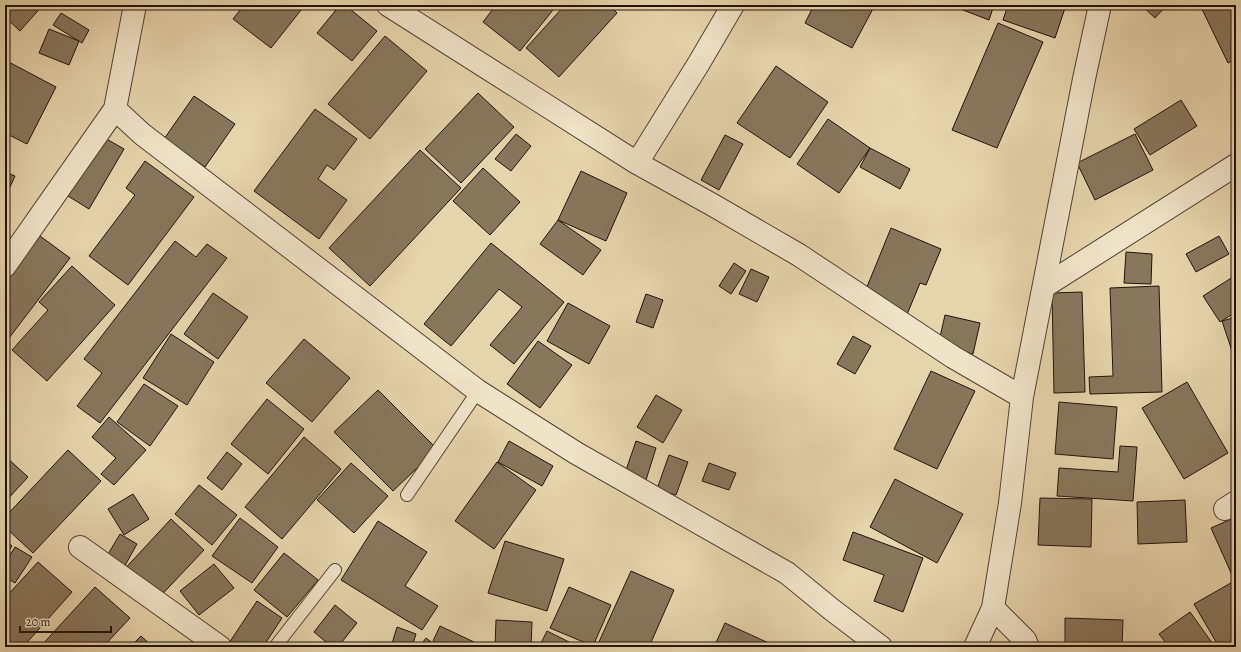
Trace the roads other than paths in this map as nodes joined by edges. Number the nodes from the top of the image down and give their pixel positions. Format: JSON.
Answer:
{"nodes":[{"id":1,"x":135,"y":5,"type":"edge"},
{"id":2,"x":388,"y":5,"type":"edge"},
{"id":3,"x":733,"y":5,"type":"edge"},
{"id":4,"x":1100,"y":5,"type":"edge"},
{"id":5,"x":115,"y":109,"type":"junction"},
{"id":6,"x":636,"y":163,"type":"junction"},
{"id":7,"x":1236,"y":165,"type":"edge"},
{"id":8,"x":5,"y":266,"type":"edge"},
{"id":9,"x":1044,"y":286,"type":"junction"},
{"id":10,"x":478,"y":391,"type":"junction"},
{"id":11,"x":1022,"y":397,"type":"junction"},
{"id":12,"x":407,"y":495,"type":"dead end"},
{"id":13,"x":80,"y":547,"type":"dead end"},
{"id":14,"x":335,"y":570,"type":"dead end"},
{"id":15,"x":993,"y":608,"type":"junction"},
{"id":16,"x":220,"y":647,"type":"edge"},
{"id":17,"x":275,"y":647,"type":"edge"},
{"id":18,"x":881,"y":647,"type":"edge"},
{"id":19,"x":975,"y":647,"type":"edge"},
{"id":20,"x":1028,"y":647,"type":"edge"}],
"edges":[{"from":1,"to":5,"type":"street"},
{"from":2,"to":6,"type":"street"},
{"from":3,"to":6,"type":"street"},
{"from":4,"to":9,"type":"street"},
{"from":5,"to":8,"type":"street"},
{"from":5,"to":10,"type":"street"},
{"from":6,"to":11,"type":"street"},
{"from":7,"to":9,"type":"street"},
{"from":9,"to":11,"type":"street"},
{"from":10,"to":12,"type":"lane"},
{"from":10,"to":18,"type":"street"},
{"from":11,"to":15,"type":"street"},
{"from":13,"to":16,"type":"street"},
{"from":14,"to":17,"type":"lane"},
{"from":15,"to":19,"type":"street"},
{"from":15,"to":20,"type":"street"}]}
